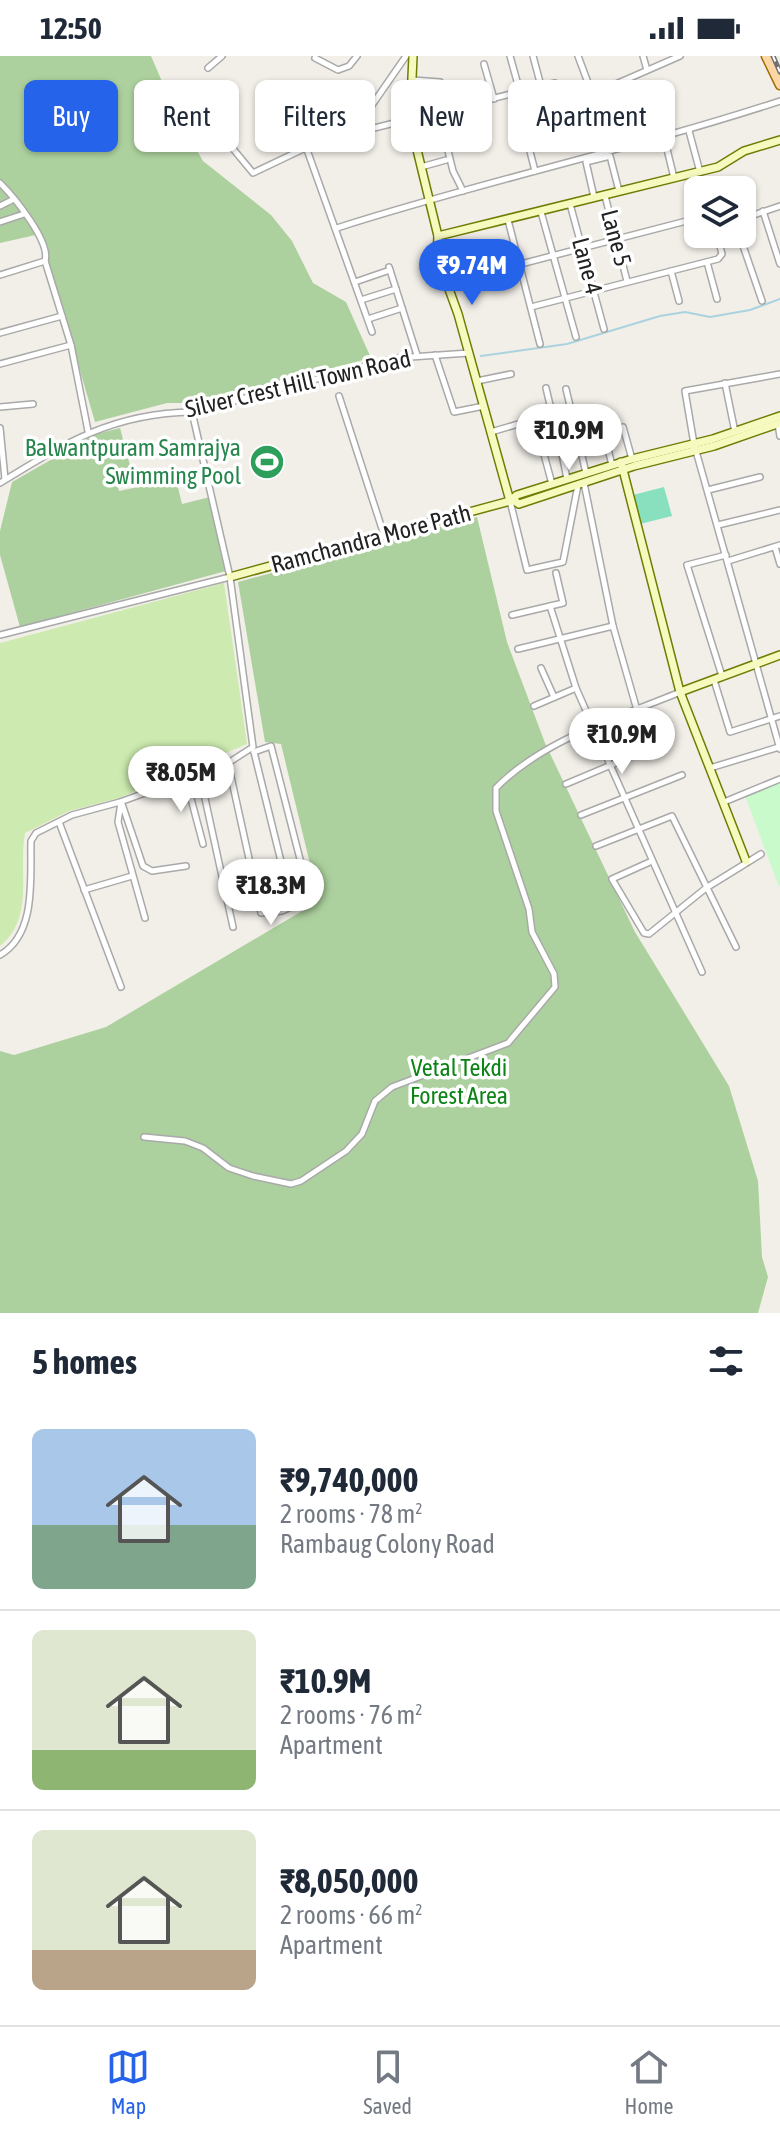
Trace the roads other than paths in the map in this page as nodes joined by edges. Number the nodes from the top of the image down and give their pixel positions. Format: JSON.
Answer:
{"nodes":[{"id":1,"x":222,"y":56,"type":"edge"},
{"id":2,"x":357,"y":56,"type":"edge"},
{"id":3,"x":406,"y":56,"type":"edge"},
{"id":4,"x":413,"y":56,"type":"edge"},
{"id":5,"x":510,"y":56,"type":"edge"},
{"id":6,"x":533,"y":56,"type":"edge"},
{"id":7,"x":578,"y":56,"type":"edge"},
{"id":8,"x":643,"y":56,"type":"edge"},
{"id":9,"x":680,"y":56,"type":"edge"},
{"id":10,"x":766,"y":56,"type":"edge"},
{"id":11,"x":315,"y":58,"type":"edge"},
{"id":12,"x":484,"y":64,"type":"dead end"},
{"id":13,"x":208,"y":68,"type":"dead end"},
{"id":14,"x":647,"y":70,"type":"junction"},
{"id":15,"x":411,"y":80,"type":"edge"},
{"id":16,"x":515,"y":80,"type":"edge"},
{"id":17,"x":539,"y":80,"type":"edge"},
{"id":18,"x":587,"y":80,"type":"edge"},
{"id":19,"x":625,"y":80,"type":"edge"},
{"id":20,"x":780,"y":85,"type":"edge"},
{"id":21,"x":508,"y":96,"type":"edge"},
{"id":22,"x":494,"y":99,"type":"joint"},
{"id":23,"x":375,"y":101,"type":"edge"},
{"id":24,"x":780,"y":101,"type":"edge"},
{"id":25,"x":689,"y":131,"type":"junction"},
{"id":26,"x":780,"y":140,"type":"edge"},
{"id":27,"x":233,"y":152,"type":"edge"},
{"id":28,"x":295,"y":152,"type":"edge"},
{"id":29,"x":308,"y":152,"type":"edge"},
{"id":30,"x":417,"y":152,"type":"edge"},
{"id":31,"x":448,"y":152,"type":"edge"},
{"id":32,"x":531,"y":152,"type":"edge"},
{"id":33,"x":668,"y":152,"type":"edge"},
{"id":34,"x":446,"y":160,"type":"dead end"},
{"id":35,"x":421,"y":167,"type":"junction"},
{"id":36,"x":535,"y":171,"type":"junction"},
{"id":37,"x":700,"y":172,"type":"junction"},
{"id":38,"x":674,"y":178,"type":"junction"},
{"id":39,"x":0,"y":183,"type":"edge"},
{"id":40,"x":463,"y":191,"type":"junction"},
{"id":41,"x":619,"y":192,"type":"junction"},
{"id":42,"x":605,"y":196,"type":"junction"},
{"id":43,"x":595,"y":198,"type":"junction"},
{"id":44,"x":14,"y":199,"type":"junction"},
{"id":45,"x":429,"y":201,"type":"junction"},
{"id":46,"x":570,"y":204,"type":"junction"},
{"id":47,"x":0,"y":206,"type":"edge"},
{"id":48,"x":780,"y":206,"type":"edge"},
{"id":49,"x":763,"y":211,"type":"junction"},
{"id":50,"x":541,"y":212,"type":"junction"},
{"id":51,"x":24,"y":214,"type":"junction"},
{"id":52,"x":756,"y":214,"type":"edge"},
{"id":53,"x":508,"y":220,"type":"junction"},
{"id":54,"x":0,"y":222,"type":"edge"},
{"id":55,"x":684,"y":222,"type":"edge"},
{"id":56,"x":337,"y":228,"type":"junction"},
{"id":57,"x":438,"y":236,"type":"junction"},
{"id":58,"x":616,"y":240,"type":"junction"},
{"id":59,"x":582,"y":248,"type":"junction"},
{"id":60,"x":720,"y":248,"type":"edge"},
{"id":61,"x":744,"y":248,"type":"edge"},
{"id":62,"x":553,"y":256,"type":"junction"},
{"id":63,"x":45,"y":261,"type":"junction"},
{"id":64,"x":707,"y":262,"type":"junction"},
{"id":65,"x":520,"y":264,"type":"junction"},
{"id":66,"x":780,"y":264,"type":"edge"},
{"id":67,"x":671,"y":271,"type":"junction"},
{"id":68,"x":490,"y":272,"type":"dead end"},
{"id":69,"x":0,"y":275,"type":"edge"},
{"id":70,"x":627,"y":281,"type":"junction"},
{"id":71,"x":355,"y":282,"type":"junction"},
{"id":72,"x":396,"y":289,"type":"junction"},
{"id":73,"x":594,"y":290,"type":"junction"},
{"id":74,"x":565,"y":297,"type":"junction"},
{"id":75,"x":717,"y":299,"type":"dead end"},
{"id":76,"x":361,"y":300,"type":"junction"},
{"id":77,"x":679,"y":301,"type":"dead end"},
{"id":78,"x":762,"y":301,"type":"dead end"},
{"id":79,"x":531,"y":307,"type":"junction"},
{"id":80,"x":402,"y":308,"type":"junction"},
{"id":81,"x":62,"y":316,"type":"junction"},
{"id":82,"x":368,"y":319,"type":"junction"},
{"id":83,"x":604,"y":329,"type":"dead end"},
{"id":84,"x":372,"y":332,"type":"dead end"},
{"id":85,"x":0,"y":333,"type":"edge"},
{"id":86,"x":576,"y":337,"type":"dead end"},
{"id":87,"x":540,"y":344,"type":"dead end"},
{"id":88,"x":71,"y":345,"type":"junction"},
{"id":89,"x":469,"y":353,"type":"junction"},
{"id":90,"x":417,"y":355,"type":"junction"},
{"id":91,"x":435,"y":355,"type":"junction"},
{"id":92,"x":0,"y":364,"type":"edge"},
{"id":93,"x":511,"y":374,"type":"dead end"},
{"id":94,"x":780,"y":374,"type":"edge"},
{"id":95,"x":477,"y":381,"type":"junction"},
{"id":96,"x":725,"y":383,"type":"junction"},
{"id":97,"x":546,"y":388,"type":"dead end"},
{"id":98,"x":566,"y":389,"type":"dead end"},
{"id":99,"x":339,"y":396,"type":"dead end"},
{"id":100,"x":33,"y":404,"type":"dead end"},
{"id":101,"x":484,"y":406,"type":"junction"},
{"id":102,"x":0,"y":407,"type":"edge"},
{"id":103,"x":192,"y":412,"type":"junction"},
{"id":104,"x":573,"y":419,"type":"junction"},
{"id":105,"x":779,"y":421,"type":"edge"},
{"id":106,"x":525,"y":422,"type":"dead end"},
{"id":107,"x":623,"y":427,"type":"dead end"},
{"id":108,"x":0,"y":428,"type":"edge"},
{"id":109,"x":88,"y":431,"type":"junction"},
{"id":110,"x":491,"y":432,"type":"junction"},
{"id":111,"x":735,"y":433,"type":"junction"},
{"id":112,"x":780,"y":436,"type":"edge"},
{"id":113,"x":577,"y":439,"type":"junction"},
{"id":114,"x":542,"y":447,"type":"dead end"},
{"id":115,"x":696,"y":447,"type":"junction"},
{"id":116,"x":562,"y":454,"type":"dead end"},
{"id":117,"x":632,"y":459,"type":"junction"},
{"id":118,"x":612,"y":465,"type":"junction"},
{"id":119,"x":622,"y":466,"type":"junction"},
{"id":120,"x":760,"y":477,"type":"dead end"},
{"id":121,"x":567,"y":479,"type":"junction"},
{"id":122,"x":3,"y":481,"type":"edge"},
{"id":123,"x":584,"y":481,"type":"junction"},
{"id":124,"x":552,"y":484,"type":"junction"},
{"id":125,"x":708,"y":490,"type":"junction"},
{"id":126,"x":511,"y":501,"type":"junction"},
{"id":127,"x":780,"y":510,"type":"edge"},
{"id":128,"x":718,"y":525,"type":"junction"},
{"id":129,"x":384,"y":535,"type":"junction"},
{"id":130,"x":778,"y":546,"type":"edge"},
{"id":131,"x":727,"y":558,"type":"junction"},
{"id":132,"x":780,"y":564,"type":"edge"},
{"id":133,"x":556,"y":573,"type":"dead end"},
{"id":134,"x":230,"y":577,"type":"junction"},
{"id":135,"x":550,"y":606,"type":"junction"},
{"id":136,"x":512,"y":615,"type":"dead end"},
{"id":137,"x":613,"y":626,"type":"junction"},
{"id":138,"x":0,"y":635,"type":"edge"},
{"id":139,"x":559,"y":639,"type":"junction"},
{"id":140,"x":518,"y":649,"type":"dead end"},
{"id":141,"x":780,"y":655,"type":"edge"},
{"id":142,"x":757,"y":664,"type":"junction"},
{"id":143,"x":541,"y":668,"type":"dead end"},
{"id":144,"x":718,"y":678,"type":"junction"},
{"id":145,"x":576,"y":688,"type":"junction"},
{"id":146,"x":680,"y":692,"type":"junction"},
{"id":147,"x":554,"y":697,"type":"junction"},
{"id":148,"x":534,"y":706,"type":"dead end"},
{"id":149,"x":637,"y":710,"type":"junction"},
{"id":150,"x":780,"y":716,"type":"edge"},
{"id":151,"x":772,"y":718,"type":"junction"},
{"id":152,"x":593,"y":728,"type":"junction"},
{"id":153,"x":668,"y":741,"type":"dead end"},
{"id":154,"x":780,"y":748,"type":"edge"},
{"id":155,"x":253,"y":749,"type":"junction"},
{"id":156,"x":228,"y":763,"type":"junction"},
{"id":157,"x":609,"y":765,"type":"junction"},
{"id":158,"x":710,"y":768,"type":"junction"},
{"id":159,"x":199,"y":771,"type":"junction"},
{"id":160,"x":682,"y":775,"type":"dead end"},
{"id":161,"x":185,"y":776,"type":"junction"},
{"id":162,"x":780,"y":779,"type":"edge"},
{"id":163,"x":566,"y":784,"type":"dead end"},
{"id":164,"x":624,"y":797,"type":"junction"},
{"id":165,"x":121,"y":802,"type":"junction"},
{"id":166,"x":724,"y":802,"type":"junction"},
{"id":167,"x":581,"y":815,"type":"dead end"},
{"id":168,"x":59,"y":822,"type":"junction"},
{"id":169,"x":638,"y":829,"type":"junction"},
{"id":170,"x":203,"y":844,"type":"dead end"},
{"id":171,"x":596,"y":846,"type":"dead end"},
{"id":172,"x":761,"y":854,"type":"dead end"},
{"id":173,"x":652,"y":861,"type":"junction"},
{"id":174,"x":746,"y":861,"type":"junction"},
{"id":175,"x":186,"y":866,"type":"dead end"},
{"id":176,"x":132,"y":876,"type":"junction"},
{"id":177,"x":706,"y":888,"type":"junction"},
{"id":178,"x":84,"y":890,"type":"junction"},
{"id":179,"x":292,"y":906,"type":"junction"},
{"id":180,"x":676,"y":913,"type":"junction"},
{"id":181,"x":145,"y":918,"type":"dead end"},
{"id":182,"x":233,"y":927,"type":"dead end"},
{"id":183,"x":736,"y":947,"type":"dead end"},
{"id":184,"x":0,"y":955,"type":"edge"},
{"id":185,"x":702,"y":972,"type":"dead end"},
{"id":186,"x":121,"y":987,"type":"dead end"},
{"id":187,"x":144,"y":1137,"type":"dead end"}],
"edges":[{"from":1,"to":13,"type":"street"},
{"from":2,"to":11,"type":"street"},
{"from":3,"to":23,"type":"street"},
{"from":4,"to":15,"type":"street"},
{"from":5,"to":16,"type":"street"},
{"from":6,"to":17,"type":"street"},
{"from":7,"to":18,"type":"street"},
{"from":8,"to":14,"type":"street"},
{"from":9,"to":14,"type":"street"},
{"from":10,"to":20,"type":"main road"},
{"from":12,"to":22,"type":"street"},
{"from":14,"to":19,"type":"street"},
{"from":21,"to":22,"type":"street"},
{"from":24,"to":25,"type":"street"},
{"from":25,"to":36,"type":"street"},
{"from":25,"to":37,"type":"street"},
{"from":26,"to":37,"type":"street"},
{"from":27,"to":28,"type":"street"},
{"from":29,"to":56,"type":"street"},
{"from":30,"to":35,"type":"street"},
{"from":31,"to":40,"type":"street"},
{"from":32,"to":36,"type":"street"},
{"from":33,"to":38,"type":"street"},
{"from":34,"to":35,"type":"street"},
{"from":35,"to":45,"type":"street"},
{"from":36,"to":40,"type":"street"},
{"from":37,"to":38,"type":"street"},
{"from":38,"to":41,"type":"street"},
{"from":39,"to":44,"type":"street"},
{"from":40,"to":45,"type":"street"},
{"from":41,"to":42,"type":"street"},
{"from":41,"to":43,"type":"street"},
{"from":42,"to":43,"type":"street"},
{"from":42,"to":58,"type":"street","name":"Lane 5"},
{"from":43,"to":46,"type":"street"},
{"from":44,"to":47,"type":"street"},
{"from":44,"to":51,"type":"street"},
{"from":45,"to":56,"type":"street"},
{"from":45,"to":57,"type":"street"},
{"from":46,"to":50,"type":"street"},
{"from":46,"to":59,"type":"street","name":"Lane 4"},
{"from":48,"to":49,"type":"street"},
{"from":49,"to":52,"type":"street"},
{"from":49,"to":66,"type":"street"},
{"from":50,"to":53,"type":"street"},
{"from":50,"to":62,"type":"street"},
{"from":51,"to":54,"type":"street"},
{"from":51,"to":63,"type":"street"},
{"from":53,"to":57,"type":"street"},
{"from":53,"to":65,"type":"street"},
{"from":55,"to":58,"type":"street"},
{"from":56,"to":71,"type":"street"},
{"from":57,"to":89,"type":"street"},
{"from":58,"to":59,"type":"street"},
{"from":58,"to":70,"type":"street","name":"Lane 5"},
{"from":59,"to":62,"type":"street"},
{"from":59,"to":73,"type":"street","name":"Lane 4"},
{"from":60,"to":64,"type":"street"},
{"from":61,"to":78,"type":"street"},
{"from":62,"to":65,"type":"street"},
{"from":62,"to":74,"type":"street"},
{"from":63,"to":69,"type":"street"},
{"from":63,"to":81,"type":"street"},
{"from":64,"to":67,"type":"street"},
{"from":64,"to":75,"type":"street"},
{"from":65,"to":68,"type":"street"},
{"from":65,"to":79,"type":"street"},
{"from":67,"to":70,"type":"street"},
{"from":67,"to":77,"type":"street"},
{"from":70,"to":73,"type":"street"},
{"from":71,"to":72,"type":"street"},
{"from":71,"to":76,"type":"street"},
{"from":72,"to":76,"type":"street"},
{"from":72,"to":80,"type":"street"},
{"from":73,"to":74,"type":"street"},
{"from":73,"to":83,"type":"street","name":"Lane 4"},
{"from":74,"to":79,"type":"street"},
{"from":74,"to":86,"type":"street"},
{"from":76,"to":82,"type":"street"},
{"from":79,"to":87,"type":"street"},
{"from":80,"to":82,"type":"street"},
{"from":80,"to":90,"type":"street"},
{"from":81,"to":85,"type":"street"},
{"from":81,"to":88,"type":"street"},
{"from":82,"to":84,"type":"street"},
{"from":88,"to":92,"type":"street"},
{"from":88,"to":109,"type":"street"},
{"from":89,"to":91,"type":"street","name":"Silver Crest Hill Town Road"},
{"from":89,"to":95,"type":"street"},
{"from":90,"to":91,"type":"street","name":"Silver Crest Hill Town Road"},
{"from":90,"to":103,"type":"street","name":"Silver Crest Hill Town Road"},
{"from":91,"to":101,"type":"street"},
{"from":93,"to":95,"type":"street"},
{"from":94,"to":96,"type":"street"},
{"from":95,"to":101,"type":"street"},
{"from":96,"to":111,"type":"street"},
{"from":96,"to":115,"type":"street"},
{"from":97,"to":113,"type":"street"},
{"from":98,"to":104,"type":"street"},
{"from":99,"to":129,"type":"street"},
{"from":100,"to":102,"type":"street"},
{"from":101,"to":110,"type":"street"},
{"from":103,"to":109,"type":"street","name":"Silver Crest Hill Town Road"},
{"from":103,"to":134,"type":"street"},
{"from":104,"to":113,"type":"street"},
{"from":104,"to":118,"type":"street"},
{"from":105,"to":111,"type":"street","name":"Ramchandra More Path"},
{"from":105,"to":112,"type":"street"},
{"from":105,"to":115,"type":"street","name":"Ramchandra More Path"},
{"from":106,"to":110,"type":"street"},
{"from":107,"to":117,"type":"street"},
{"from":108,"to":122,"type":"street"},
{"from":109,"to":122,"type":"street","name":"Silver Crest Hill Town Road"},
{"from":110,"to":126,"type":"street"},
{"from":111,"to":115,"type":"street","name":"Ramchandra More Path"},
{"from":113,"to":123,"type":"street"},
{"from":114,"to":124,"type":"street"},
{"from":115,"to":117,"type":"street","name":"Ramchandra More Path"},
{"from":115,"to":119,"type":"street","name":"Ramchandra More Path"},
{"from":115,"to":125,"type":"street"},
{"from":116,"to":121,"type":"street"},
{"from":117,"to":119,"type":"street","name":"Ramchandra More Path"},
{"from":118,"to":119,"type":"street","name":"Ramchandra More Path"},
{"from":118,"to":123,"type":"street","name":"Ramchandra More Path"},
{"from":119,"to":123,"type":"street","name":"Ramchandra More Path"},
{"from":119,"to":146,"type":"street"},
{"from":120,"to":125,"type":"street"},
{"from":121,"to":123,"type":"street","name":"Ramchandra More Path"},
{"from":121,"to":124,"type":"street","name":"Ramchandra More Path"},
{"from":123,"to":126,"type":"street","name":"Ramchandra More Path"},
{"from":123,"to":126,"type":"street"},
{"from":123,"to":137,"type":"street"},
{"from":124,"to":126,"type":"street","name":"Ramchandra More Path"},
{"from":125,"to":128,"type":"street"},
{"from":126,"to":129,"type":"street","name":"Ramchandra More Path"},
{"from":127,"to":128,"type":"street"},
{"from":128,"to":131,"type":"street"},
{"from":129,"to":134,"type":"street","name":"Ramchandra More Path"},
{"from":130,"to":131,"type":"street"},
{"from":130,"to":132,"type":"street"},
{"from":131,"to":142,"type":"street"},
{"from":131,"to":144,"type":"street"},
{"from":133,"to":135,"type":"street"},
{"from":134,"to":138,"type":"street"},
{"from":134,"to":155,"type":"street"},
{"from":135,"to":136,"type":"street"},
{"from":135,"to":139,"type":"street"},
{"from":137,"to":139,"type":"street"},
{"from":137,"to":149,"type":"street"},
{"from":139,"to":140,"type":"street"},
{"from":139,"to":145,"type":"street"},
{"from":141,"to":142,"type":"street"},
{"from":142,"to":144,"type":"street"},
{"from":142,"to":151,"type":"street"},
{"from":143,"to":147,"type":"street"},
{"from":144,"to":146,"type":"street"},
{"from":144,"to":151,"type":"street"},
{"from":145,"to":147,"type":"street"},
{"from":145,"to":152,"type":"street"},
{"from":146,"to":149,"type":"street"},
{"from":146,"to":158,"type":"street"},
{"from":147,"to":148,"type":"street"},
{"from":149,"to":152,"type":"street"},
{"from":150,"to":151,"type":"street"},
{"from":151,"to":154,"type":"street"},
{"from":152,"to":157,"type":"street"},
{"from":152,"to":187,"type":"street"},
{"from":153,"to":157,"type":"street"},
{"from":154,"to":158,"type":"street"},
{"from":155,"to":156,"type":"street"},
{"from":155,"to":179,"type":"street"},
{"from":155,"to":179,"type":"street"},
{"from":156,"to":159,"type":"street"},
{"from":156,"to":179,"type":"street"},
{"from":157,"to":163,"type":"street"},
{"from":157,"to":164,"type":"street"},
{"from":158,"to":166,"type":"street"},
{"from":159,"to":161,"type":"street"},
{"from":159,"to":182,"type":"street"},
{"from":160,"to":164,"type":"street"},
{"from":161,"to":165,"type":"street"},
{"from":161,"to":170,"type":"street"},
{"from":162,"to":166,"type":"street"},
{"from":164,"to":167,"type":"street"},
{"from":164,"to":169,"type":"street"},
{"from":165,"to":168,"type":"street"},
{"from":165,"to":175,"type":"street"},
{"from":165,"to":176,"type":"street"},
{"from":166,"to":174,"type":"street"},
{"from":168,"to":178,"type":"street"},
{"from":168,"to":184,"type":"street"},
{"from":169,"to":171,"type":"street"},
{"from":169,"to":173,"type":"street"},
{"from":169,"to":177,"type":"street"},
{"from":172,"to":174,"type":"street"},
{"from":173,"to":180,"type":"street"},
{"from":173,"to":180,"type":"street"},
{"from":174,"to":177,"type":"street"},
{"from":176,"to":178,"type":"street"},
{"from":176,"to":181,"type":"street"},
{"from":177,"to":180,"type":"street"},
{"from":177,"to":183,"type":"street"},
{"from":178,"to":186,"type":"street"},
{"from":180,"to":185,"type":"street"}]}
